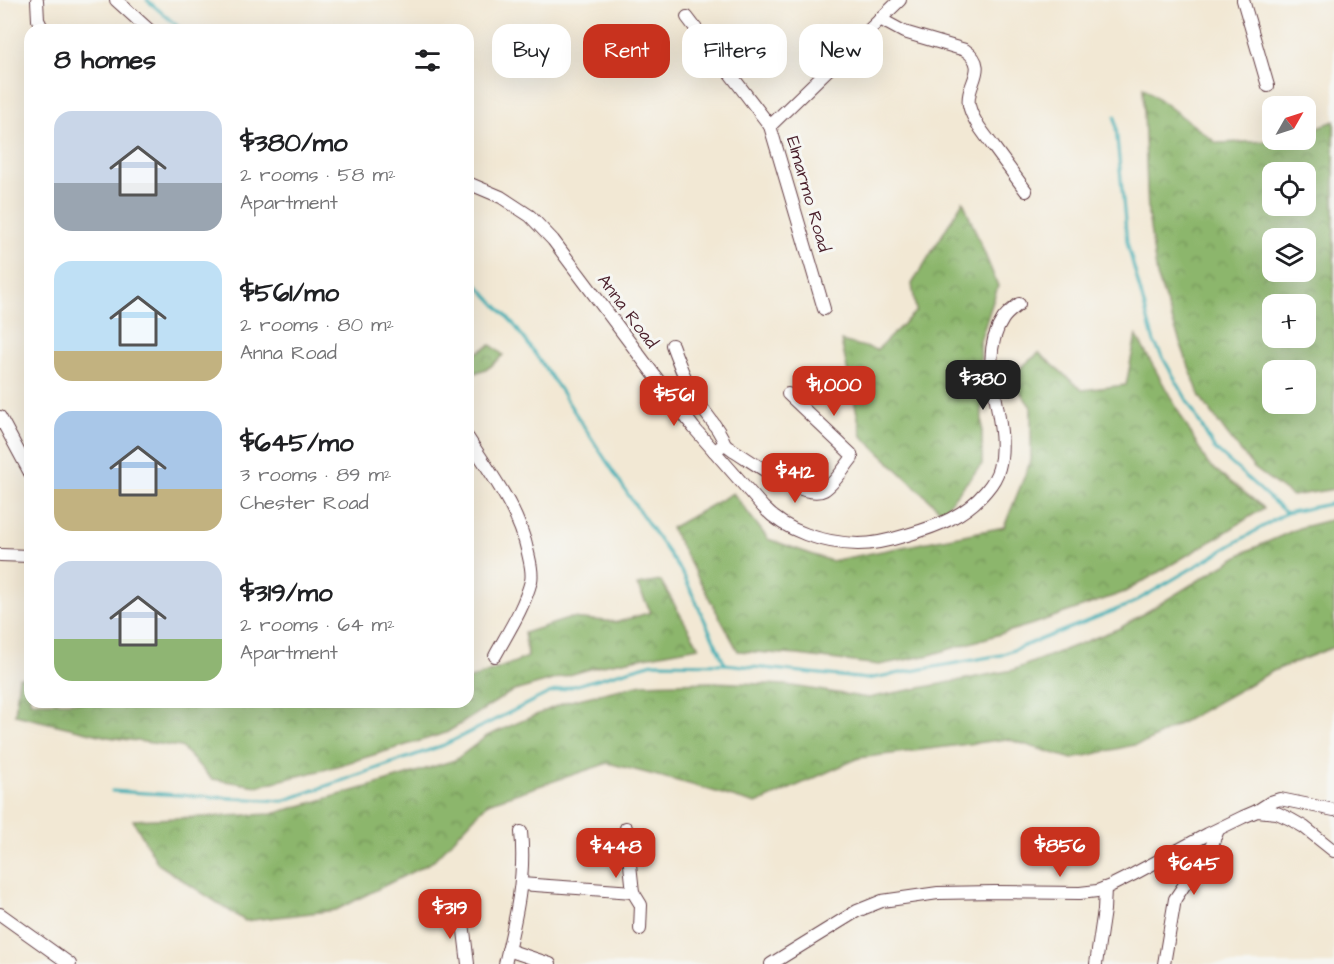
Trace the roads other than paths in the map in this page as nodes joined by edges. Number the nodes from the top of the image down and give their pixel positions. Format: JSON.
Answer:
{"nodes":[{"id":1,"x":116,"y":0,"type":"edge"},
{"id":2,"x":900,"y":0,"type":"edge"},
{"id":3,"x":1243,"y":0,"type":"edge"},
{"id":4,"x":36,"y":1,"type":"edge"},
{"id":5,"x":687,"y":17,"type":"dead end"},
{"id":6,"x":880,"y":19,"type":"junction"},
{"id":7,"x":40,"y":24,"type":"edge"},
{"id":8,"x":142,"y":24,"type":"edge"},
{"id":9,"x":1268,"y":86,"type":"dead end"},
{"id":10,"x":770,"y":126,"type":"junction"},
{"id":11,"x":474,"y":186,"type":"edge"},
{"id":12,"x":1026,"y":191,"type":"dead end"},
{"id":13,"x":1019,"y":304,"type":"dead end"},
{"id":14,"x":824,"y":309,"type":"dead end"},
{"id":15,"x":672,"y":345,"type":"dead end"},
{"id":16,"x":788,"y":394,"type":"dead end"},
{"id":17,"x":0,"y":417,"type":"edge"},
{"id":18,"x":725,"y":444,"type":"junction"},
{"id":19,"x":474,"y":448,"type":"edge"},
{"id":20,"x":714,"y":451,"type":"junction"},
{"id":21,"x":24,"y":462,"type":"edge"},
{"id":22,"x":0,"y":555,"type":"edge"},
{"id":23,"x":24,"y":556,"type":"edge"},
{"id":24,"x":495,"y":656,"type":"dead end"},
{"id":25,"x":1334,"y":810,"type":"edge"},
{"id":26,"x":1257,"y":811,"type":"junction"},
{"id":27,"x":626,"y":828,"type":"dead end"},
{"id":28,"x":1218,"y":830,"type":"junction"},
{"id":29,"x":521,"y":832,"type":"dead end"},
{"id":30,"x":1334,"y":850,"type":"edge"},
{"id":31,"x":521,"y":884,"type":"junction"},
{"id":32,"x":1105,"y":888,"type":"junction"},
{"id":33,"x":633,"y":892,"type":"junction"},
{"id":34,"x":0,"y":914,"type":"edge"},
{"id":35,"x":462,"y":914,"type":"dead end"},
{"id":36,"x":640,"y":929,"type":"dead end"},
{"id":37,"x":508,"y":950,"type":"junction"},
{"id":38,"x":70,"y":964,"type":"edge"},
{"id":39,"x":468,"y":964,"type":"edge"},
{"id":40,"x":505,"y":964,"type":"edge"},
{"id":41,"x":550,"y":964,"type":"edge"},
{"id":42,"x":771,"y":964,"type":"edge"},
{"id":43,"x":1096,"y":964,"type":"edge"},
{"id":44,"x":1164,"y":964,"type":"edge"}],
"edges":[{"from":1,"to":8,"type":"street"},
{"from":2,"to":6,"type":"street","name":"Elmarmo Road"},
{"from":3,"to":9,"type":"street"},
{"from":4,"to":7,"type":"street"},
{"from":5,"to":10,"type":"street"},
{"from":6,"to":10,"type":"street","name":"Elmarmo Road"},
{"from":6,"to":12,"type":"street"},
{"from":10,"to":14,"type":"street","name":"Elmarmo Road"},
{"from":11,"to":20,"type":"street","name":"Anna Road"},
{"from":13,"to":20,"type":"street","name":"Anna Road"},
{"from":15,"to":18,"type":"street"},
{"from":16,"to":18,"type":"street"},
{"from":17,"to":21,"type":"street"},
{"from":18,"to":20,"type":"street"},
{"from":19,"to":24,"type":"street"},
{"from":22,"to":23,"type":"street"},
{"from":25,"to":26,"type":"street"},
{"from":26,"to":28,"type":"street"},
{"from":26,"to":30,"type":"street"},
{"from":27,"to":33,"type":"street"},
{"from":28,"to":32,"type":"street"},
{"from":28,"to":44,"type":"street"},
{"from":29,"to":31,"type":"street"},
{"from":31,"to":33,"type":"street"},
{"from":31,"to":37,"type":"street"},
{"from":32,"to":42,"type":"street"},
{"from":32,"to":43,"type":"street"},
{"from":33,"to":36,"type":"street"},
{"from":34,"to":38,"type":"street"},
{"from":35,"to":39,"type":"street"},
{"from":37,"to":40,"type":"street"},
{"from":37,"to":41,"type":"street"}]}
